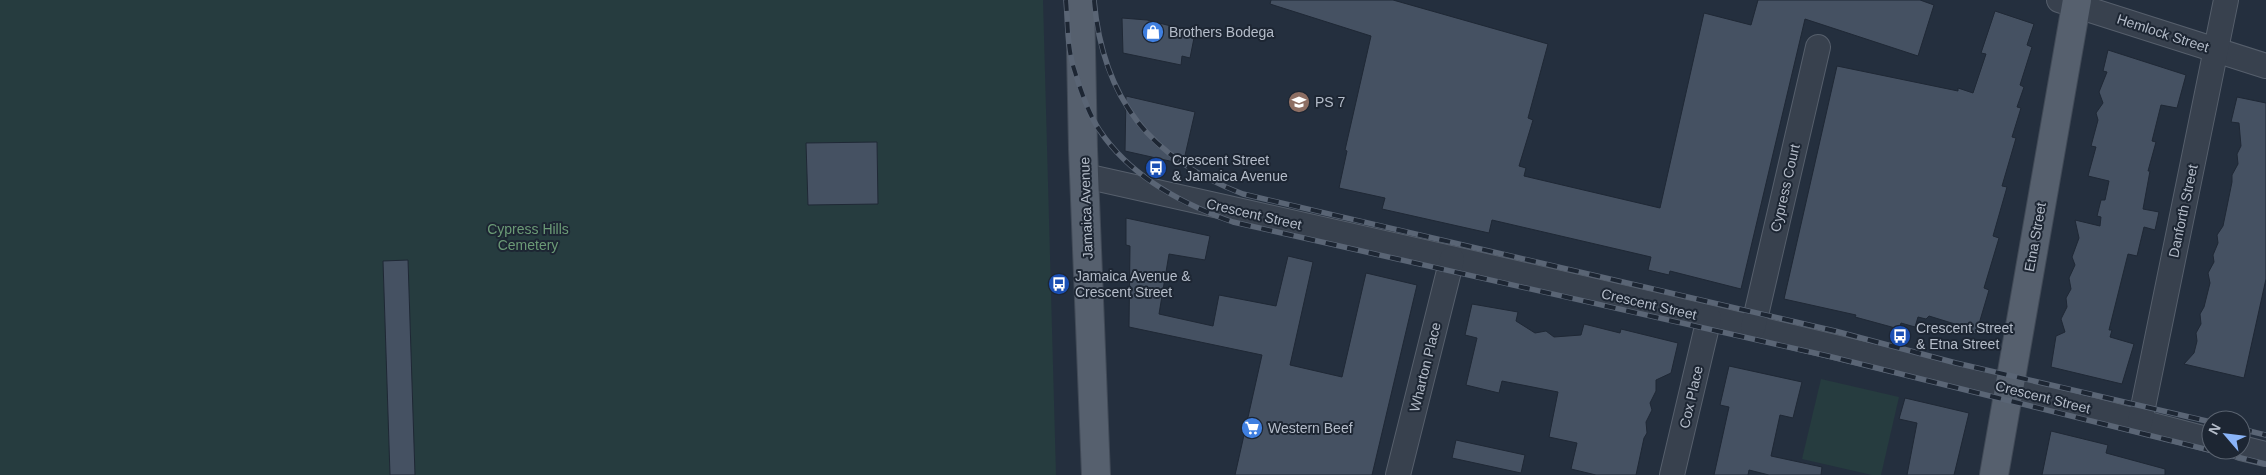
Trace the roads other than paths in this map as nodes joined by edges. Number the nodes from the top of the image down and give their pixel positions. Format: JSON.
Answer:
{"nodes":[{"id":1,"x":1080,"y":0,"type":"edge"},
{"id":2,"x":2226,"y":0,"type":"edge"},
{"id":3,"x":2071,"y":2,"type":"edge"},
{"id":4,"x":1818,"y":48,"type":"dead end"},
{"id":5,"x":2216,"y":50,"type":"junction"},
{"id":6,"x":2266,"y":66,"type":"edge"},
{"id":7,"x":1085,"y":176,"type":"junction"},
{"id":8,"x":1452,"y":259,"type":"junction"},
{"id":9,"x":1709,"y":318,"type":"junction"},
{"id":10,"x":1753,"y":328,"type":"junction"},
{"id":11,"x":2009,"y":389,"type":"junction"},
{"id":12,"x":2140,"y":422,"type":"junction"},
{"id":13,"x":2201,"y":437,"type":"edge"},
{"id":14,"x":2251,"y":450,"type":"edge"},
{"id":15,"x":2266,"y":454,"type":"edge"},
{"id":16,"x":1096,"y":475,"type":"edge"},
{"id":17,"x":1398,"y":475,"type":"edge"},
{"id":18,"x":1672,"y":475,"type":"edge"},
{"id":19,"x":1994,"y":475,"type":"edge"}],
"edges":[{"from":1,"to":7,"type":"main road","name":"Jamaica Avenue"},
{"from":2,"to":5,"type":"street","name":"Danforth Street"},
{"from":3,"to":5,"type":"street","name":"Hemlock Street"},
{"from":3,"to":11,"type":"main road","name":"Etna Street"},
{"from":4,"to":10,"type":"street","name":"Cypress Court"},
{"from":5,"to":6,"type":"street","name":"Hemlock Street"},
{"from":5,"to":12,"type":"street","name":"Danforth Street"},
{"from":7,"to":8,"type":"street","name":"Crescent Street"},
{"from":7,"to":16,"type":"main road","name":"Jamaica Avenue"},
{"from":8,"to":9,"type":"street","name":"Crescent Street"},
{"from":8,"to":17,"type":"street","name":"Wharton Place"},
{"from":9,"to":10,"type":"street","name":"Crescent Street"},
{"from":9,"to":18,"type":"street","name":"Cox Place"},
{"from":10,"to":11,"type":"street","name":"Crescent Street"},
{"from":11,"to":12,"type":"street","name":"Crescent Street"},
{"from":11,"to":19,"type":"main road","name":"Etna Street"},
{"from":12,"to":13,"type":"street","name":"Crescent Street"},
{"from":14,"to":15,"type":"street"}]}
